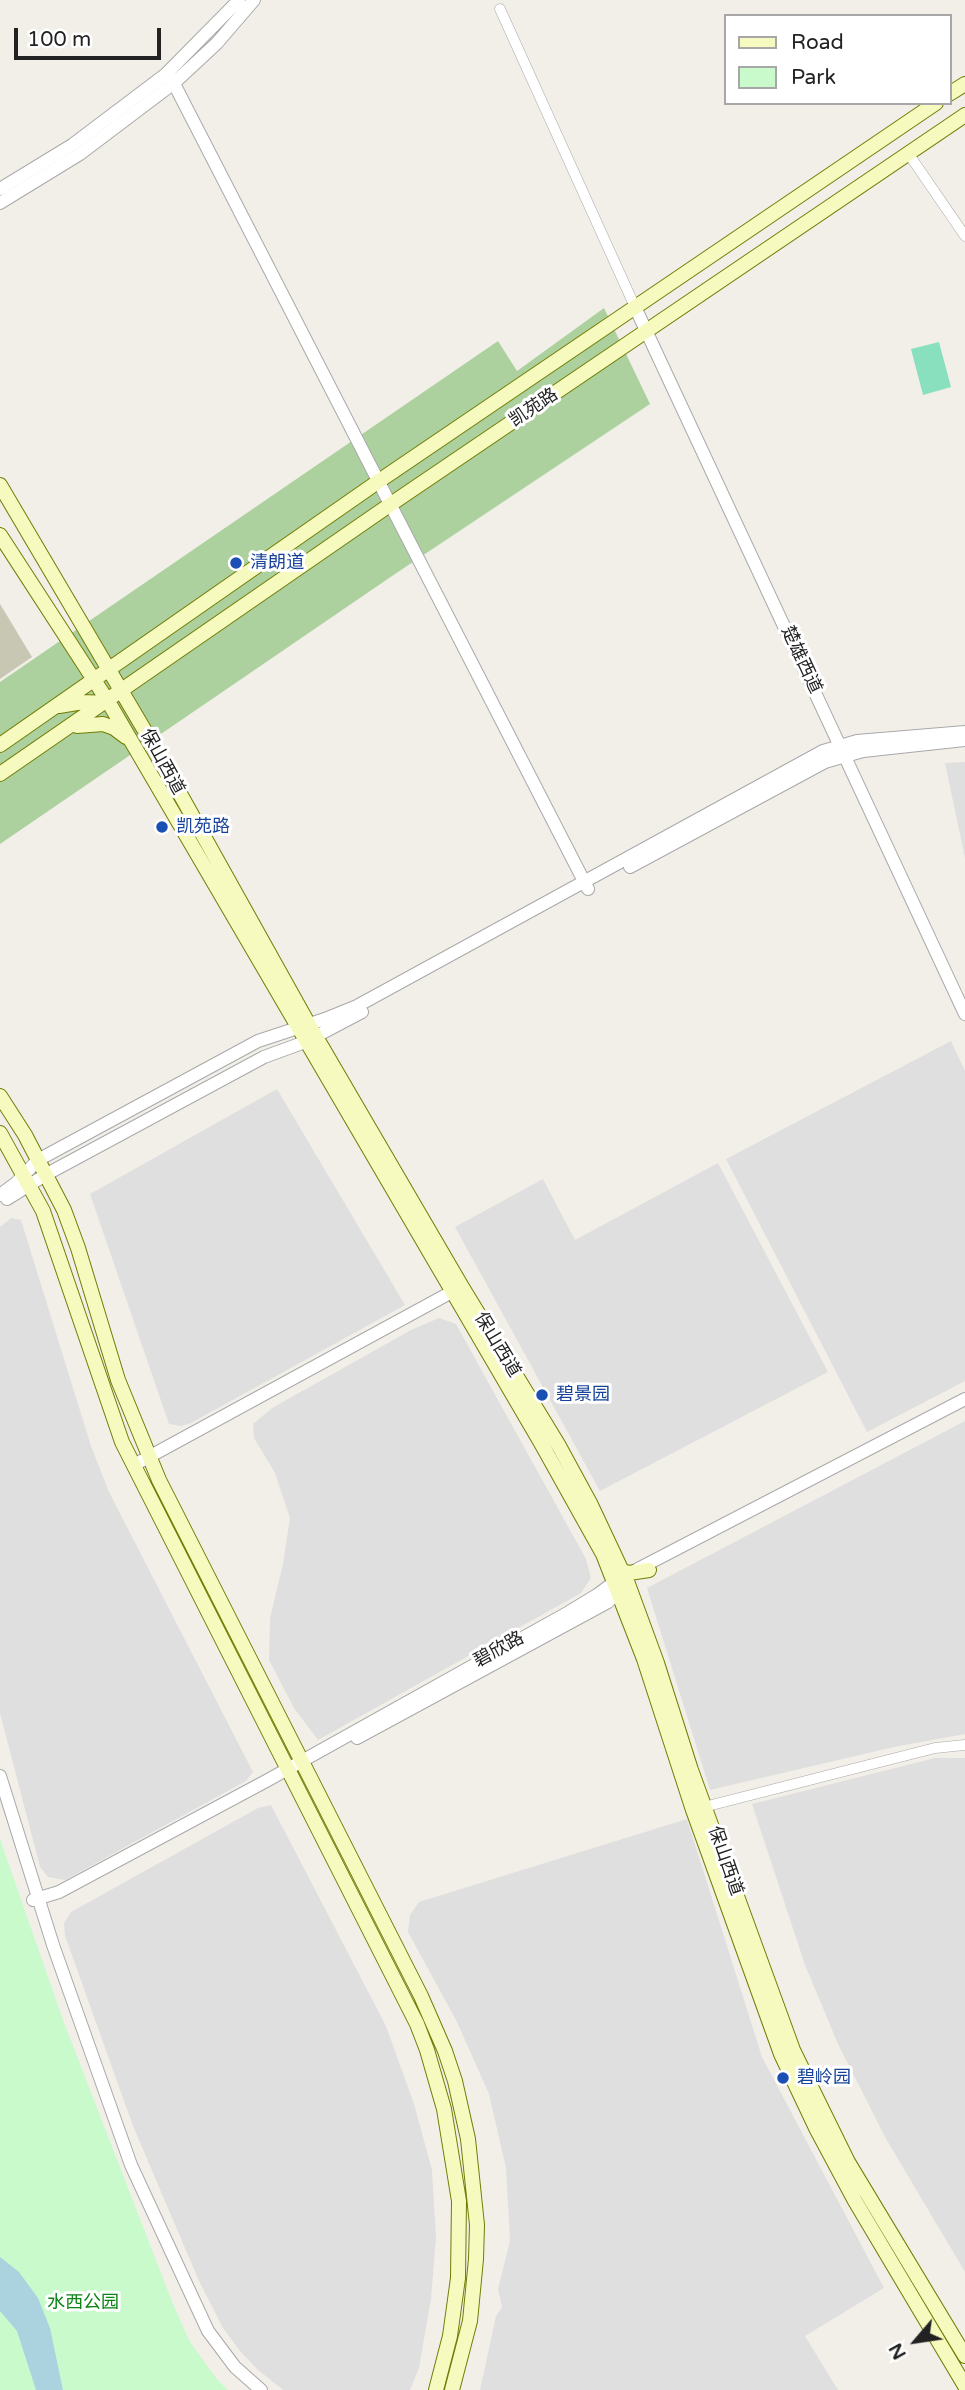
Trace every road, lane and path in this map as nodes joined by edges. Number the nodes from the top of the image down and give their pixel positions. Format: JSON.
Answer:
{"nodes":[{"id":1,"x":239,"y":0,"type":"edge"},
{"id":2,"x":254,"y":0,"type":"edge"},
{"id":3,"x":500,"y":9,"type":"dead end"},
{"id":4,"x":171,"y":78,"type":"junction"},
{"id":5,"x":933,"y":105,"type":"edge"},
{"id":6,"x":965,"y":115,"type":"edge"},
{"id":7,"x":908,"y":153,"type":"junction"},
{"id":8,"x":0,"y":189,"type":"edge"},
{"id":9,"x":0,"y":203,"type":"edge"},
{"id":10,"x":965,"y":236,"type":"edge"},
{"id":11,"x":635,"y":307,"type":"junction"},
{"id":12,"x":646,"y":332,"type":"junction"},
{"id":13,"x":379,"y":481,"type":"junction"},
{"id":14,"x":0,"y":485,"type":"edge"},
{"id":15,"x":391,"y":504,"type":"junction"},
{"id":16,"x":0,"y":535,"type":"edge"},
{"id":17,"x":108,"y":669,"type":"junction"},
{"id":18,"x":93,"y":679,"type":"junction"},
{"id":19,"x":122,"y":692,"type":"junction"},
{"id":20,"x":107,"y":702,"type":"junction"},
{"id":21,"x":52,"y":709,"type":"junction"},
{"id":22,"x":65,"y":730,"type":"junction"},
{"id":23,"x":145,"y":731,"type":"junction"},
{"id":24,"x":965,"y":732,"type":"edge"},
{"id":25,"x":130,"y":740,"type":"junction"},
{"id":26,"x":965,"y":740,"type":"edge"},
{"id":27,"x":0,"y":745,"type":"edge"},
{"id":28,"x":843,"y":750,"type":"junction"},
{"id":29,"x":0,"y":774,"type":"edge"},
{"id":30,"x":586,"y":886,"type":"junction"},
{"id":31,"x":965,"y":1014,"type":"edge"},
{"id":32,"x":307,"y":1033,"type":"junction"},
{"id":33,"x":0,"y":1096,"type":"edge"},
{"id":34,"x":0,"y":1133,"type":"edge"},
{"id":35,"x":38,"y":1160,"type":"junction"},
{"id":36,"x":47,"y":1174,"type":"junction"},
{"id":37,"x":27,"y":1179,"type":"junction"},
{"id":38,"x":0,"y":1195,"type":"edge"},
{"id":39,"x":0,"y":1203,"type":"edge"},
{"id":40,"x":457,"y":1290,"type":"junction"},
{"id":41,"x":965,"y":1399,"type":"edge"},
{"id":42,"x":965,"y":1408,"type":"edge"},
{"id":43,"x":149,"y":1458,"type":"junction"},
{"id":44,"x":134,"y":1465,"type":"junction"},
{"id":45,"x":608,"y":1551,"type":"junction"},
{"id":46,"x":630,"y":1578,"type":"junction"},
{"id":47,"x":634,"y":1615,"type":"junction"},
{"id":48,"x":965,"y":1745,"type":"edge"},
{"id":49,"x":303,"y":1763,"type":"junction"},
{"id":50,"x":287,"y":1771,"type":"junction"},
{"id":51,"x":0,"y":1776,"type":"edge"},
{"id":52,"x":0,"y":1797,"type":"edge"},
{"id":53,"x":699,"y":1808,"type":"junction"},
{"id":54,"x":36,"y":1902,"type":"junction"},
{"id":55,"x":965,"y":2356,"type":"edge"},
{"id":56,"x":965,"y":2386,"type":"edge"},
{"id":57,"x":253,"y":2390,"type":"edge"},
{"id":58,"x":261,"y":2390,"type":"edge"},
{"id":59,"x":436,"y":2390,"type":"edge"},
{"id":60,"x":453,"y":2390,"type":"edge"}],
"edges":[{"from":1,"to":4,"type":"street"},
{"from":2,"to":4,"type":"street"},
{"from":3,"to":11,"type":"street"},
{"from":4,"to":8,"type":"street"},
{"from":4,"to":9,"type":"street"},
{"from":4,"to":13,"type":"street"},
{"from":5,"to":11,"type":"main road","name":"凯苑路"},
{"from":6,"to":7,"type":"main road","name":"凯苑路"},
{"from":7,"to":10,"type":"street"},
{"from":7,"to":12,"type":"main road","name":"凯苑路"},
{"from":11,"to":12,"type":"street","name":"楚雄西道"},
{"from":11,"to":13,"type":"main road","name":"凯苑路"},
{"from":12,"to":15,"type":"main road","name":"凯苑路"},
{"from":12,"to":28,"type":"street","name":"楚雄西道"},
{"from":13,"to":15,"type":"street"},
{"from":13,"to":17,"type":"main road","name":"凯苑路"},
{"from":14,"to":17,"type":"main road","name":"保山西道"},
{"from":15,"to":19,"type":"main road","name":"凯苑路"},
{"from":15,"to":30,"type":"street"},
{"from":16,"to":18,"type":"main road","name":"保山西道"},
{"from":17,"to":18,"type":"main road","name":"凯苑路"},
{"from":17,"to":19,"type":"main road","name":"保山西道"},
{"from":18,"to":20,"type":"main road","name":"保山西道"},
{"from":18,"to":21,"type":"main road","name":"凯苑路"},
{"from":19,"to":20,"type":"main road","name":"凯苑路"},
{"from":19,"to":23,"type":"main road","name":"保山西道"},
{"from":20,"to":21,"type":"main road"},
{"from":20,"to":22,"type":"main road","name":"凯苑路"},
{"from":20,"to":23,"type":"main road"},
{"from":20,"to":25,"type":"main road","name":"保山西道"},
{"from":21,"to":27,"type":"main road","name":"凯苑路"},
{"from":22,"to":25,"type":"main road"},
{"from":22,"to":29,"type":"main road","name":"凯苑路"},
{"from":23,"to":32,"type":"main road","name":"保山西道"},
{"from":24,"to":28,"type":"street"},
{"from":25,"to":32,"type":"main road","name":"保山西道"},
{"from":26,"to":28,"type":"street"},
{"from":28,"to":30,"type":"street"},
{"from":28,"to":31,"type":"street","name":"楚雄西道"},
{"from":30,"to":32,"type":"street"},
{"from":32,"to":35,"type":"street"},
{"from":32,"to":36,"type":"street"},
{"from":32,"to":40,"type":"main road","name":"保山西道"},
{"from":33,"to":35,"type":"main road"},
{"from":34,"to":37,"type":"main road"},
{"from":35,"to":36,"type":"main road"},
{"from":35,"to":37,"type":"street"},
{"from":36,"to":37,"type":"street"},
{"from":36,"to":43,"type":"main road"},
{"from":37,"to":38,"type":"street"},
{"from":37,"to":39,"type":"street"},
{"from":37,"to":44,"type":"main road"},
{"from":40,"to":43,"type":"street"},
{"from":40,"to":45,"type":"main road","name":"保山西道"},
{"from":41,"to":46,"type":"street","name":"碧欣路"},
{"from":42,"to":46,"type":"street","name":"碧欣路"},
{"from":43,"to":44,"type":"street"},
{"from":43,"to":49,"type":"main road"},
{"from":44,"to":50,"type":"main road"},
{"from":45,"to":46,"type":"main road","name":"保山西道"},
{"from":45,"to":46,"type":"street"},
{"from":46,"to":47,"type":"main road","name":"保山西道"},
{"from":46,"to":47,"type":"main road"},
{"from":46,"to":49,"type":"street","name":"碧欣路"},
{"from":47,"to":53,"type":"main road","name":"保山西道"},
{"from":48,"to":53,"type":"street"},
{"from":49,"to":50,"type":"street","name":"碧欣路"},
{"from":49,"to":60,"type":"main road"},
{"from":50,"to":54,"type":"street","name":"碧欣路"},
{"from":50,"to":59,"type":"main road"},
{"from":51,"to":54,"type":"street"},
{"from":52,"to":54,"type":"street"},
{"from":53,"to":55,"type":"main road","name":"保山西道"},
{"from":53,"to":56,"type":"main road","name":"保山西道"},
{"from":54,"to":57,"type":"street"},
{"from":54,"to":58,"type":"street"}]}
